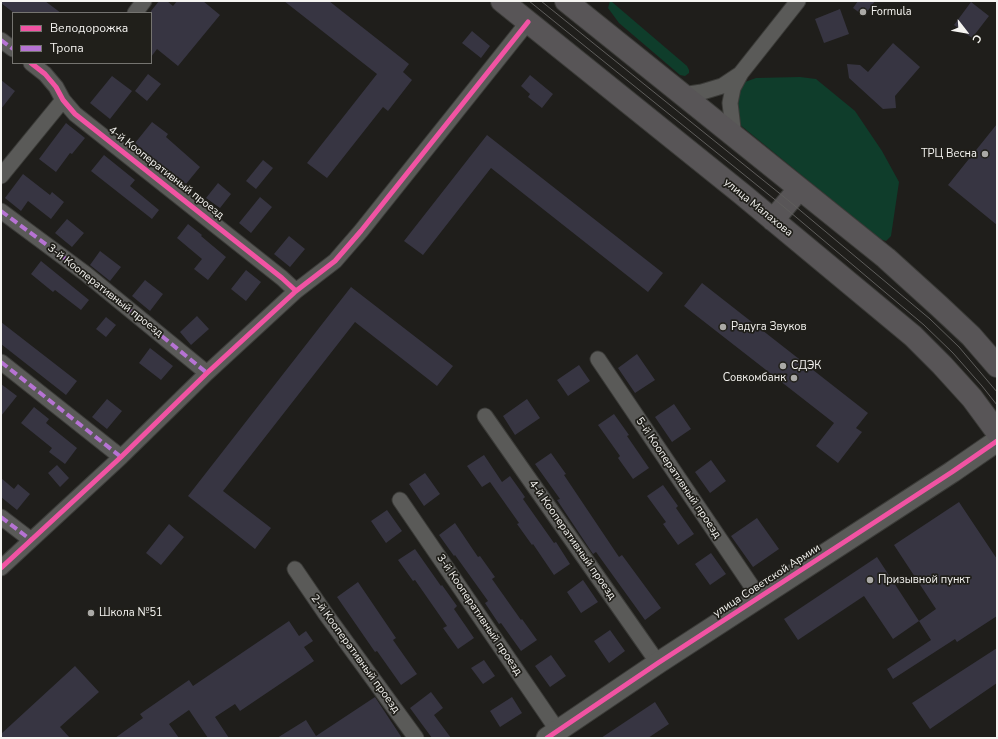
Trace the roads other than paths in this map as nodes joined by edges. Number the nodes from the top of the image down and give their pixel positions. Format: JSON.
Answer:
{"nodes":[{"id":1,"x":144,"y":1,"type":"edge"},
{"id":2,"x":502,"y":1,"type":"edge"},
{"id":3,"x":566,"y":1,"type":"edge"},
{"id":4,"x":798,"y":1,"type":"edge"},
{"id":5,"x":136,"y":12,"type":"edge"},
{"id":6,"x":528,"y":22,"type":"junction"},
{"id":7,"x":1,"y":40,"type":"edge"},
{"id":8,"x":12,"y":48,"type":"edge"},
{"id":9,"x":32,"y":64,"type":"edge"},
{"id":10,"x":741,"y":74,"type":"junction"},
{"id":11,"x":682,"y":95,"type":"junction"},
{"id":12,"x":63,"y":100,"type":"junction"},
{"id":13,"x":734,"y":137,"type":"junction"},
{"id":14,"x":1,"y":176,"type":"edge"},
{"id":15,"x":799,"y":189,"type":"junction"},
{"id":16,"x":1,"y":211,"type":"edge"},
{"id":17,"x":773,"y":220,"type":"junction"},
{"id":18,"x":296,"y":291,"type":"junction"},
{"id":19,"x":598,"y":359,"type":"dead end"},
{"id":20,"x":1,"y":362,"type":"edge"},
{"id":21,"x":997,"y":366,"type":"edge"},
{"id":22,"x":207,"y":373,"type":"junction"},
{"id":23,"x":485,"y":416,"type":"dead end"},
{"id":24,"x":997,"y":432,"type":"edge"},
{"id":25,"x":997,"y":441,"type":"edge"},
{"id":26,"x":121,"y":457,"type":"junction"},
{"id":27,"x":400,"y":500,"type":"dead end"},
{"id":28,"x":1,"y":517,"type":"edge"},
{"id":29,"x":31,"y":540,"type":"junction"},
{"id":30,"x":1,"y":568,"type":"edge"},
{"id":31,"x":295,"y":569,"type":"dead end"},
{"id":32,"x":759,"y":598,"type":"junction"},
{"id":33,"x":658,"y":663,"type":"junction"},
{"id":34,"x":553,"y":734,"type":"edge"},
{"id":35,"x":416,"y":738,"type":"edge"}],
"edges":[{"from":1,"to":5,"type":"street"},
{"from":2,"to":6,"type":"main road","name":"улица Малахова"},
{"from":3,"to":11,"type":"main road"},
{"from":4,"to":10,"type":"street"},
{"from":6,"to":17,"type":"main road","name":"улица Малахова"},
{"from":6,"to":18,"type":"street"},
{"from":7,"to":8,"type":"street"},
{"from":9,"to":12,"type":"street","name":"4-й Кооперативный проезд"},
{"from":10,"to":11,"type":"street"},
{"from":10,"to":13,"type":"street"},
{"from":11,"to":13,"type":"main road"},
{"from":12,"to":14,"type":"street"},
{"from":12,"to":18,"type":"street","name":"4-й Кооперативный проезд"},
{"from":13,"to":15,"type":"main road"},
{"from":15,"to":17,"type":"main road"},
{"from":15,"to":21,"type":"main road"},
{"from":16,"to":22,"type":"street","name":"3-й Кооперативный проезд"},
{"from":17,"to":24,"type":"main road","name":"улица Малахова"},
{"from":18,"to":22,"type":"street"},
{"from":19,"to":32,"type":"street","name":"5-й Кооперативный проезд"},
{"from":20,"to":26,"type":"street"},
{"from":22,"to":26,"type":"street"},
{"from":23,"to":33,"type":"street","name":"4-й Кооперативный проезд"},
{"from":25,"to":32,"type":"street","name":"улица Советской Армии"},
{"from":26,"to":29,"type":"street"},
{"from":27,"to":34,"type":"street","name":"3-й Кооперативный проезд"},
{"from":28,"to":29,"type":"street"},
{"from":29,"to":30,"type":"street"},
{"from":31,"to":35,"type":"street","name":"2-й Кооперативный проезд"},
{"from":32,"to":33,"type":"street","name":"улица Советской Армии"},
{"from":33,"to":34,"type":"street","name":"улица Советской Армии"}]}
